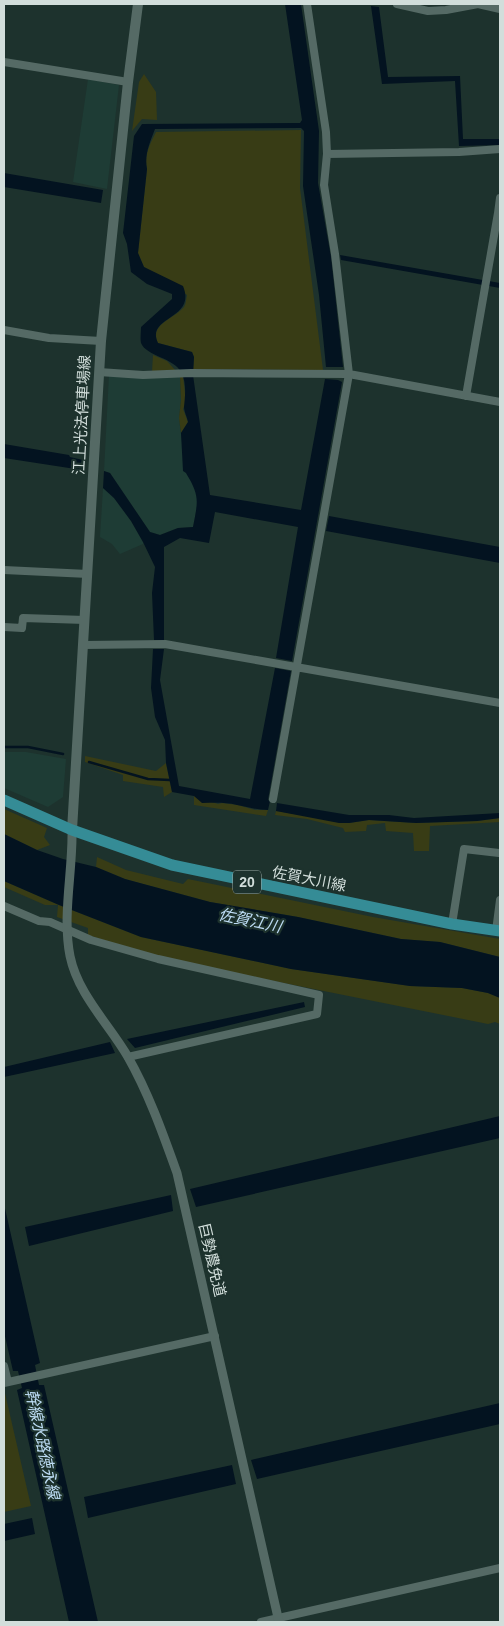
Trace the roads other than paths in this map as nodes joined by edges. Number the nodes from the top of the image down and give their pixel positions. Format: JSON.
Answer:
{"nodes":[{"id":1,"x":138,"y":4,"type":"edge"},
{"id":2,"x":308,"y":4,"type":"edge"},
{"id":3,"x":397,"y":4,"type":"edge"},
{"id":4,"x":500,"y":9,"type":"edge"},
{"id":5,"x":4,"y":62,"type":"edge"},
{"id":6,"x":128,"y":82,"type":"junction"},
{"id":7,"x":500,"y":149,"type":"edge"},
{"id":8,"x":327,"y":154,"type":"junction"},
{"id":9,"x":500,"y":198,"type":"edge"},
{"id":10,"x":499,"y":213,"type":"edge"},
{"id":11,"x":4,"y":330,"type":"edge"},
{"id":12,"x":101,"y":341,"type":"junction"},
{"id":13,"x":99,"y":372,"type":"junction"},
{"id":14,"x":349,"y":374,"type":"junction"},
{"id":15,"x":466,"y":396,"type":"junction"},
{"id":16,"x":500,"y":402,"type":"edge"},
{"id":17,"x":4,"y":570,"type":"edge"},
{"id":18,"x":88,"y":574,"type":"junction"},
{"id":19,"x":85,"y":620,"type":"junction"},
{"id":20,"x":4,"y":627,"type":"edge"},
{"id":21,"x":84,"y":645,"type":"junction"},
{"id":22,"x":297,"y":667,"type":"junction"},
{"id":23,"x":500,"y":703,"type":"edge"},
{"id":24,"x":273,"y":798,"type":"dead end"},
{"id":25,"x":4,"y":800,"type":"edge"},
{"id":26,"x":72,"y":830,"type":"junction"},
{"id":27,"x":499,"y":853,"type":"dead end"},
{"id":28,"x":500,"y":900,"type":"edge"},
{"id":29,"x":4,"y":906,"type":"edge"},
{"id":30,"x":452,"y":924,"type":"junction"},
{"id":31,"x":68,"y":927,"type":"junction"},
{"id":32,"x":498,"y":931,"type":"edge"},
{"id":33,"x":128,"y":1057,"type":"junction"},
{"id":34,"x":215,"y":1336,"type":"junction"},
{"id":35,"x":4,"y":1366,"type":"edge"},
{"id":36,"x":6,"y":1383,"type":"edge"},
{"id":37,"x":500,"y":1568,"type":"edge"},
{"id":38,"x":279,"y":1620,"type":"edge"},
{"id":39,"x":261,"y":1622,"type":"edge"}],
"edges":[{"from":1,"to":6,"type":"main road","name":"江上光法停車場線"},
{"from":2,"to":8,"type":"street"},
{"from":3,"to":4,"type":"street"},
{"from":5,"to":6,"type":"street"},
{"from":6,"to":12,"type":"main road","name":"江上光法停車場線"},
{"from":7,"to":8,"type":"street"},
{"from":8,"to":14,"type":"street"},
{"from":9,"to":10,"type":"street"},
{"from":10,"to":15,"type":"street"},
{"from":11,"to":12,"type":"street"},
{"from":12,"to":13,"type":"main road","name":"江上光法停車場線"},
{"from":13,"to":14,"type":"street"},
{"from":13,"to":18,"type":"main road","name":"江上光法停車場線"},
{"from":14,"to":15,"type":"street"},
{"from":14,"to":22,"type":"street"},
{"from":15,"to":16,"type":"street"},
{"from":17,"to":18,"type":"street"},
{"from":18,"to":19,"type":"main road","name":"江上光法停車場線"},
{"from":19,"to":20,"type":"street"},
{"from":19,"to":21,"type":"main road","name":"江上光法停車場線"},
{"from":21,"to":22,"type":"street"},
{"from":21,"to":26,"type":"main road","name":"江上光法停車場線"},
{"from":22,"to":23,"type":"street"},
{"from":22,"to":24,"type":"street"},
{"from":25,"to":26,"type":"main road","name":"佐賀大川線","number":"20"},
{"from":26,"to":30,"type":"main road","name":"佐賀大川線","number":"20"},
{"from":26,"to":31,"type":"street","name":"巨勢農免道"},
{"from":27,"to":30,"type":"street"},
{"from":28,"to":32,"type":"street"},
{"from":29,"to":31,"type":"street"},
{"from":30,"to":32,"type":"main road","name":"佐賀大川線","number":"20"},
{"from":31,"to":33,"type":"street","name":"巨勢農免道"},
{"from":31,"to":33,"type":"street"},
{"from":33,"to":34,"type":"street","name":"巨勢農免道"},
{"from":34,"to":36,"type":"street"},
{"from":34,"to":38,"type":"street","name":"巨勢農免道"},
{"from":35,"to":36,"type":"street"},
{"from":37,"to":38,"type":"street"},
{"from":38,"to":39,"type":"street"}]}
